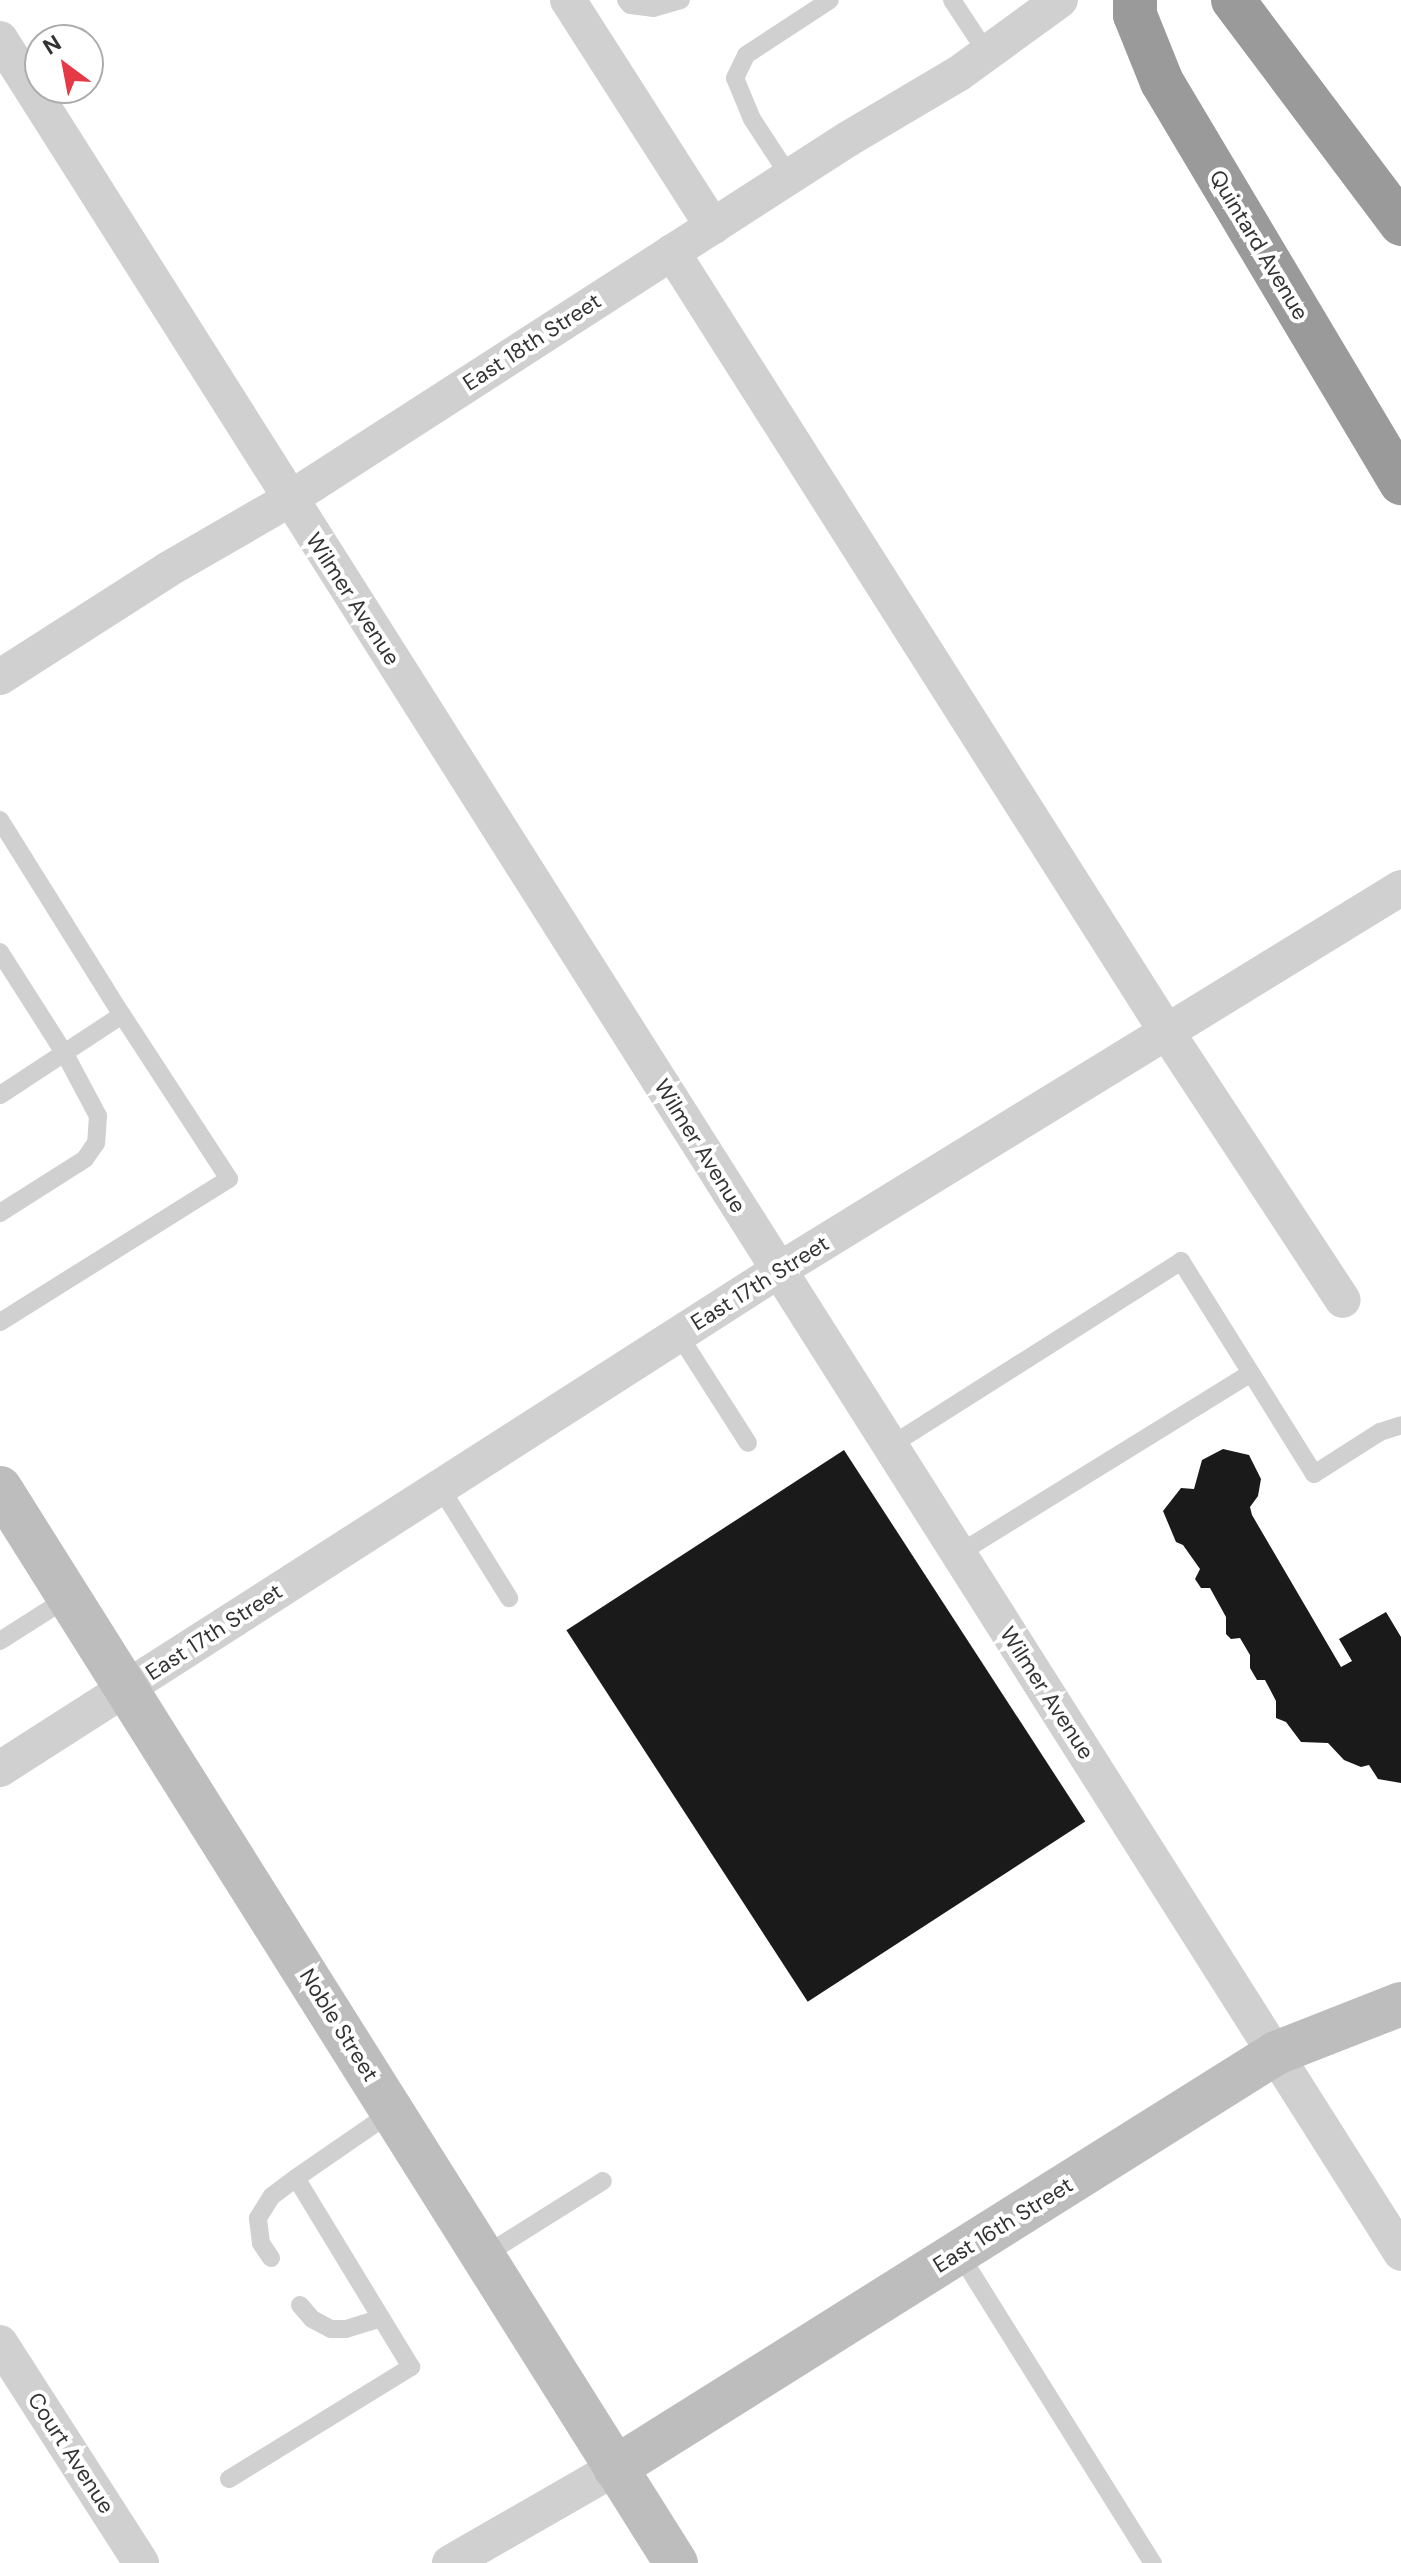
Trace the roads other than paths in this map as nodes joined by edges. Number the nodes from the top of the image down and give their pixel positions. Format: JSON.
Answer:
{"nodes":[{"id":1,"x":568,"y":0,"type":"edge"},
{"id":2,"x":626,"y":0,"type":"edge"},
{"id":3,"x":681,"y":0,"type":"edge"},
{"id":4,"x":830,"y":0,"type":"edge"},
{"id":5,"x":952,"y":0,"type":"edge"},
{"id":6,"x":1060,"y":0,"type":"edge"},
{"id":7,"x":1135,"y":0,"type":"edge"},
{"id":8,"x":1233,"y":0,"type":"edge"},
{"id":9,"x":0,"y":39,"type":"edge"},
{"id":10,"x":987,"y":53,"type":"junction"},
{"id":11,"x":790,"y":177,"type":"junction"},
{"id":12,"x":1401,"y":224,"type":"edge"},
{"id":13,"x":713,"y":227,"type":"junction"},
{"id":14,"x":672,"y":252,"type":"junction"},
{"id":15,"x":1401,"y":483,"type":"edge"},
{"id":16,"x":288,"y":500,"type":"junction"},
{"id":17,"x":0,"y":677,"type":"edge"},
{"id":18,"x":0,"y":820,"type":"edge"},
{"id":19,"x":1401,"y":888,"type":"edge"},
{"id":20,"x":0,"y":952,"type":"edge"},
{"id":21,"x":122,"y":1015,"type":"junction"},
{"id":22,"x":1168,"y":1034,"type":"junction"},
{"id":23,"x":65,"y":1054,"type":"junction"},
{"id":24,"x":0,"y":1095,"type":"edge"},
{"id":25,"x":0,"y":1213,"type":"edge"},
{"id":26,"x":779,"y":1270,"type":"junction"},
{"id":27,"x":1343,"y":1300,"type":"dead end"},
{"id":28,"x":0,"y":1322,"type":"edge"},
{"id":29,"x":679,"y":1335,"type":"junction"},
{"id":30,"x":1251,"y":1373,"type":"junction"},
{"id":31,"x":1401,"y":1425,"type":"edge"},
{"id":32,"x":748,"y":1443,"type":"dead end"},
{"id":33,"x":890,"y":1446,"type":"junction"},
{"id":34,"x":440,"y":1487,"type":"junction"},
{"id":35,"x":0,"y":1488,"type":"edge"},
{"id":36,"x":958,"y":1554,"type":"junction"},
{"id":37,"x":69,"y":1597,"type":"junction"},
{"id":38,"x":509,"y":1598,"type":"dead end"},
{"id":39,"x":0,"y":1641,"type":"edge"},
{"id":40,"x":126,"y":1688,"type":"junction"},
{"id":41,"x":0,"y":1769,"type":"edge"},
{"id":42,"x":1401,"y":2004,"type":"edge"},
{"id":43,"x":1276,"y":2053,"type":"junction"},
{"id":44,"x":393,"y":2111,"type":"junction"},
{"id":45,"x":296,"y":2178,"type":"junction"},
{"id":46,"x":603,"y":2181,"type":"dead end"},
{"id":47,"x":1395,"y":2229,"type":"edge"},
{"id":48,"x":959,"y":2253,"type":"junction"},
{"id":49,"x":485,"y":2255,"type":"junction"},
{"id":50,"x":271,"y":2258,"type":"dead end"},
{"id":51,"x":300,"y":2305,"type":"dead end"},
{"id":52,"x":381,"y":2318,"type":"junction"},
{"id":53,"x":0,"y":2343,"type":"edge"},
{"id":54,"x":615,"y":2468,"type":"junction"},
{"id":55,"x":229,"y":2479,"type":"dead end"},
{"id":56,"x":141,"y":2563,"type":"edge"},
{"id":57,"x":450,"y":2563,"type":"edge"},
{"id":58,"x":676,"y":2563,"type":"edge"},
{"id":59,"x":1153,"y":2563,"type":"edge"}],
"edges":[{"from":1,"to":13,"type":"street"},
{"from":2,"to":3,"type":"lane"},
{"from":4,"to":11,"type":"lane"},
{"from":5,"to":10,"type":"lane"},
{"from":6,"to":10,"type":"street","name":"East 18th Street"},
{"from":7,"to":15,"type":"highway","name":"Quintard Avenue"},
{"from":8,"to":12,"type":"highway"},
{"from":9,"to":16,"type":"street","name":"Wilmer Avenue"},
{"from":10,"to":11,"type":"street","name":"East 18th Street"},
{"from":11,"to":13,"type":"street","name":"East 18th Street"},
{"from":13,"to":14,"type":"street","name":"East 18th Street"},
{"from":14,"to":16,"type":"street","name":"East 18th Street"},
{"from":14,"to":22,"type":"street"},
{"from":16,"to":17,"type":"street","name":"East 18th Street"},
{"from":16,"to":26,"type":"street","name":"Wilmer Avenue"},
{"from":18,"to":21,"type":"lane"},
{"from":19,"to":22,"type":"street","name":"East 17th Street"},
{"from":20,"to":23,"type":"lane"},
{"from":21,"to":23,"type":"lane"},
{"from":21,"to":28,"type":"lane"},
{"from":22,"to":26,"type":"street","name":"East 17th Street"},
{"from":22,"to":27,"type":"street"},
{"from":23,"to":24,"type":"lane"},
{"from":23,"to":25,"type":"lane"},
{"from":26,"to":29,"type":"street","name":"East 17th Street"},
{"from":26,"to":33,"type":"street","name":"Wilmer Avenue"},
{"from":29,"to":32,"type":"lane"},
{"from":29,"to":34,"type":"street","name":"East 17th Street"},
{"from":30,"to":31,"type":"lane"},
{"from":30,"to":33,"type":"lane"},
{"from":30,"to":36,"type":"lane"},
{"from":33,"to":36,"type":"street","name":"Wilmer Avenue"},
{"from":34,"to":38,"type":"lane"},
{"from":34,"to":40,"type":"street","name":"East 17th Street"},
{"from":35,"to":37,"type":"main road","name":"Noble Street"},
{"from":36,"to":43,"type":"street","name":"Wilmer Avenue"},
{"from":37,"to":39,"type":"lane"},
{"from":37,"to":40,"type":"main road","name":"Noble Street"},
{"from":40,"to":41,"type":"street","name":"East 17th Street"},
{"from":40,"to":44,"type":"main road","name":"Noble Street"},
{"from":42,"to":43,"type":"main road","name":"East 16th Street"},
{"from":43,"to":47,"type":"street","name":"Wilmer Avenue"},
{"from":43,"to":48,"type":"main road","name":"East 16th Street"},
{"from":44,"to":45,"type":"lane"},
{"from":44,"to":49,"type":"main road","name":"Noble Street"},
{"from":45,"to":50,"type":"lane"},
{"from":45,"to":52,"type":"lane"},
{"from":46,"to":49,"type":"lane"},
{"from":48,"to":54,"type":"main road","name":"East 16th Street"},
{"from":48,"to":59,"type":"lane"},
{"from":49,"to":54,"type":"main road","name":"Noble Street"},
{"from":51,"to":52,"type":"lane"},
{"from":52,"to":55,"type":"lane"},
{"from":53,"to":56,"type":"street","name":"Court Avenue"},
{"from":54,"to":57,"type":"street"},
{"from":54,"to":58,"type":"main road","name":"Noble Street"}]}
